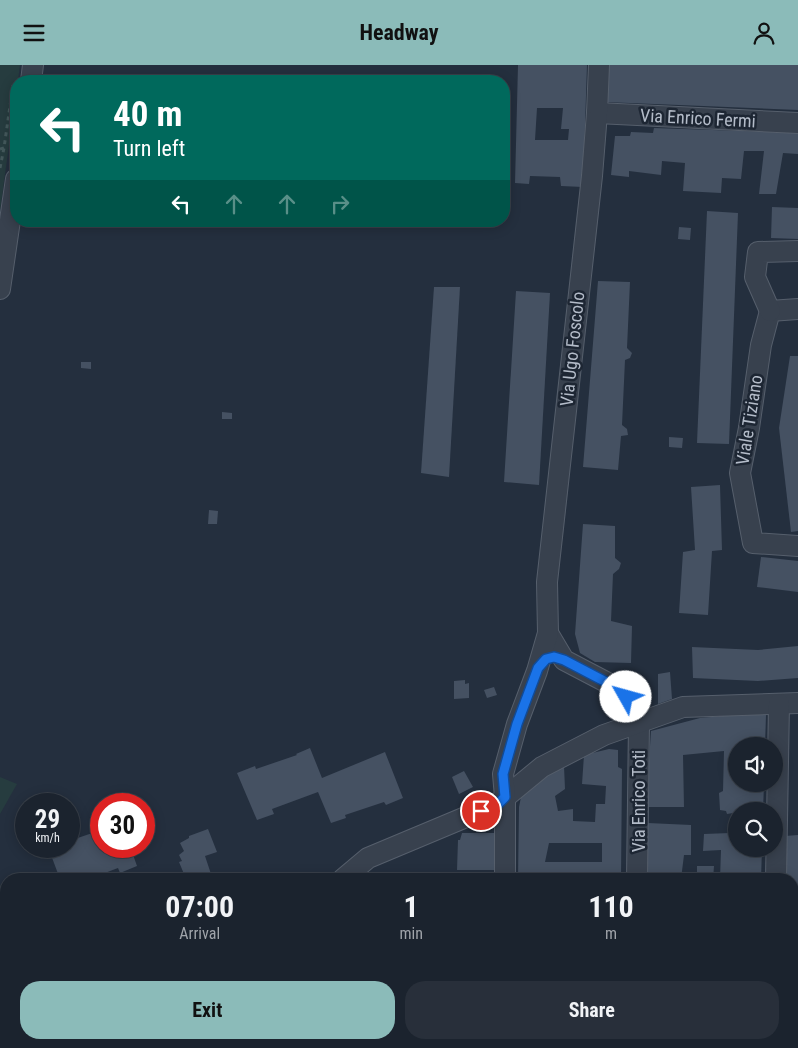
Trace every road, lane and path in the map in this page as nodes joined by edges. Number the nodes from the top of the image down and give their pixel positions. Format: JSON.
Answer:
{"nodes":[{"id":1,"x":599,"y":65,"type":"edge"},
{"id":2,"x":598,"y":113,"type":"junction"},
{"id":3,"x":10,"y":118,"type":"edge"},
{"id":4,"x":798,"y":123,"type":"edge"},
{"id":5,"x":2,"y":142,"type":"edge"},
{"id":6,"x":2,"y":149,"type":"edge"},
{"id":7,"x":0,"y":168,"type":"edge"},
{"id":8,"x":10,"y":220,"type":"edge"},
{"id":9,"x":798,"y":251,"type":"edge"},
{"id":10,"x":0,"y":289,"type":"edge"},
{"id":11,"x":798,"y":309,"type":"edge"},
{"id":12,"x":770,"y":311,"type":"junction"},
{"id":13,"x":798,"y":546,"type":"edge"},
{"id":14,"x":548,"y":633,"type":"junction"},
{"id":15,"x":564,"y":660,"type":"junction"},
{"id":16,"x":538,"y":668,"type":"junction"},
{"id":17,"x":788,"y":704,"type":"edge"},
{"id":18,"x":639,"y":723,"type":"junction"},
{"id":19,"x":505,"y":797,"type":"junction"},
{"id":20,"x":350,"y":873,"type":"edge"},
{"id":21,"x":505,"y":873,"type":"edge"},
{"id":22,"x":637,"y":873,"type":"edge"},
{"id":23,"x":776,"y":873,"type":"edge"}],
"edges":[{"from":1,"to":2,"type":"street","name":"Via Ugo Foscolo"},
{"from":2,"to":4,"type":"street","name":"Via Enrico Fermi"},
{"from":2,"to":14,"type":"street","name":"Via Ugo Foscolo"},
{"from":3,"to":5,"type":"path"},
{"from":5,"to":6,"type":"path"},
{"from":6,"to":7,"type":"path"},
{"from":8,"to":10,"type":"street"},
{"from":9,"to":12,"type":"street"},
{"from":11,"to":12,"type":"street"},
{"from":12,"to":13,"type":"street","name":"Viale Tiziano"},
{"from":14,"to":15,"type":"street"},
{"from":14,"to":16,"type":"street"},
{"from":15,"to":16,"type":"street"},
{"from":15,"to":18,"type":"street"},
{"from":16,"to":19,"type":"street"},
{"from":17,"to":18,"type":"street"},
{"from":17,"to":23,"type":"street"},
{"from":18,"to":19,"type":"street"},
{"from":18,"to":22,"type":"street","name":"Via Enrico Toti"},
{"from":19,"to":20,"type":"street"},
{"from":19,"to":21,"type":"street"}]}
